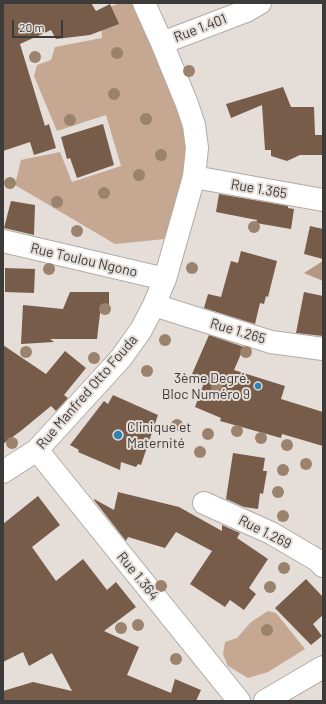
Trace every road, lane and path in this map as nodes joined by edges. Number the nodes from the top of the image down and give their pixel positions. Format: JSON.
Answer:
{"nodes":[{"id":1,"x":144,"y":3,"type":"edge"},
{"id":2,"x":260,"y":3,"type":"edge"},
{"id":3,"x":162,"y":43,"type":"junction"},
{"id":4,"x":194,"y":177,"type":"junction"},
{"id":5,"x":323,"y":200,"type":"edge"},
{"id":6,"x":3,"y":241,"type":"edge"},
{"id":7,"x":165,"y":278,"type":"junction"},
{"id":8,"x":154,"y":305,"type":"junction"},
{"id":9,"x":323,"y":349,"type":"edge"},
{"id":10,"x":37,"y":450,"type":"junction"},
{"id":11,"x":3,"y":472,"type":"edge"},
{"id":12,"x":204,"y":503,"type":"dead end"},
{"id":13,"x":323,"y":566,"type":"edge"},
{"id":14,"x":323,"y":667,"type":"edge"},
{"id":15,"x":239,"y":701,"type":"edge"},
{"id":16,"x":266,"y":701,"type":"edge"}],
"edges":[{"from":1,"to":3,"type":"street","name":"Rue Manfred Otto Fouda"},
{"from":2,"to":3,"type":"street","name":"Rue 1.401"},
{"from":3,"to":4,"type":"street","name":"Rue Manfred Otto Fouda"},
{"from":4,"to":5,"type":"street","name":"Rue 1.365"},
{"from":4,"to":7,"type":"street","name":"Rue Manfred Otto Fouda"},
{"from":6,"to":7,"type":"street","name":"Rue Toulou Ngono"},
{"from":7,"to":8,"type":"street","name":"Rue Manfred Otto Fouda"},
{"from":8,"to":9,"type":"street","name":"Rue 1.265"},
{"from":8,"to":10,"type":"street","name":"Rue Manfred Otto Fouda"},
{"from":10,"to":11,"type":"street","name":"Rue Manfred Otto Fouda"},
{"from":10,"to":15,"type":"street","name":"Rue 1.364"},
{"from":12,"to":13,"type":"street","name":"Rue 1.269"},
{"from":14,"to":16,"type":"street"}]}
